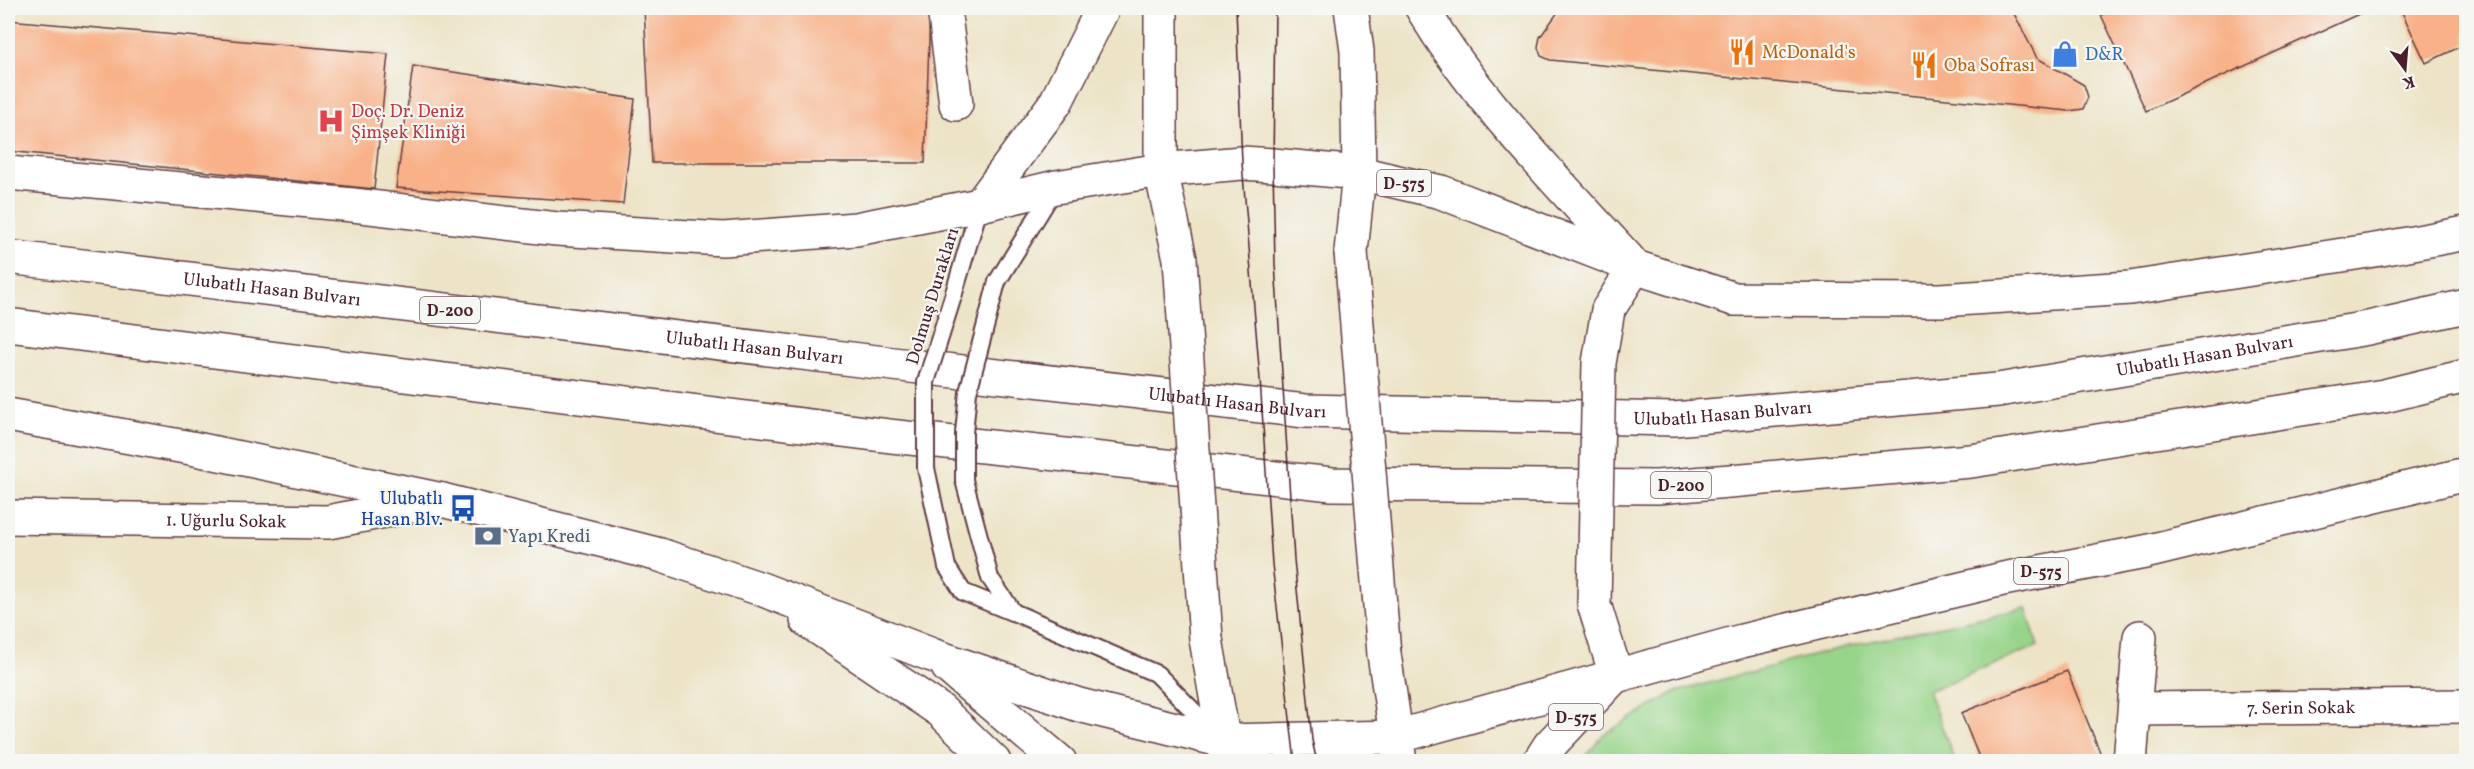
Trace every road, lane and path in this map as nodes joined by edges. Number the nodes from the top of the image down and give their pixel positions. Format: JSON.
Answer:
{"nodes":[{"id":1,"x":944,"y":8,"type":"edge"},
{"id":2,"x":1103,"y":8,"type":"edge"},
{"id":3,"x":1161,"y":8,"type":"edge"},
{"id":4,"x":1352,"y":8,"type":"edge"},
{"id":5,"x":1365,"y":8,"type":"edge"},
{"id":6,"x":1422,"y":8,"type":"edge"},
{"id":7,"x":1357,"y":51,"type":"junction"},
{"id":8,"x":956,"y":104,"type":"dead end"},
{"id":9,"x":1161,"y":170,"type":"junction"},
{"id":10,"x":8,"y":173,"type":"edge"},
{"id":11,"x":1359,"y":173,"type":"junction"},
{"id":12,"x":1056,"y":187,"type":"junction"},
{"id":13,"x":981,"y":205,"type":"junction"},
{"id":14,"x":2466,"y":233,"type":"edge"},
{"id":15,"x":8,"y":257,"type":"edge"},
{"id":16,"x":1635,"y":267,"type":"junction"},
{"id":17,"x":2466,"y":306,"type":"edge"},
{"id":18,"x":8,"y":325,"type":"edge"},
{"id":19,"x":2466,"y":376,"type":"edge"},
{"id":20,"x":8,"y":415,"type":"edge"},
{"id":21,"x":2466,"y":474,"type":"edge"},
{"id":22,"x":442,"y":500,"type":"junction"},
{"id":23,"x":8,"y":517,"type":"edge"},
{"id":24,"x":761,"y":589,"type":"junction"},
{"id":25,"x":1013,"y":612,"type":"junction"},
{"id":26,"x":2140,"y":637,"type":"dead end"},
{"id":27,"x":933,"y":655,"type":"junction"},
{"id":28,"x":1616,"y":675,"type":"junction"},
{"id":29,"x":2466,"y":706,"type":"edge"},
{"id":30,"x":2135,"y":709,"type":"junction"},
{"id":31,"x":1398,"y":749,"type":"edge"},
{"id":32,"x":1225,"y":751,"type":"edge"},
{"id":33,"x":994,"y":762,"type":"edge"},
{"id":34,"x":1060,"y":762,"type":"edge"},
{"id":35,"x":1539,"y":762,"type":"edge"},
{"id":36,"x":2130,"y":762,"type":"edge"}],
"edges":[{"from":1,"to":8,"type":"main road"},
{"from":2,"to":13,"type":"main road"},
{"from":3,"to":9,"type":"main road"},
{"from":4,"to":7,"type":"main road"},
{"from":5,"to":7,"type":"lane"},
{"from":6,"to":16,"type":"main road"},
{"from":7,"to":11,"type":"main road"},
{"from":9,"to":11,"type":"main road","number":"D-575"},
{"from":9,"to":12,"type":"main road"},
{"from":9,"to":32,"type":"main road","bridge":true},
{"from":10,"to":13,"type":"main road"},
{"from":11,"to":16,"type":"main road","number":"D-575"},
{"from":11,"to":31,"type":"main road","bridge":true},
{"from":12,"to":13,"type":"main road"},
{"from":12,"to":25,"type":"lane","bridge":true},
{"from":13,"to":25,"type":"lane","name":"Dolmuş Durakları","bridge":true},
{"from":14,"to":16,"type":"main road","number":"D-575"},
{"from":15,"to":17,"type":"main road","name":"Ulubatlı Hasan Bulvarı","number":"D-200"},
{"from":16,"to":28,"type":"main road","bridge":true},
{"from":18,"to":19,"type":"main road","number":"D-200"},
{"from":20,"to":22,"type":"main road"},
{"from":21,"to":28,"type":"main road","number":"D-575"},
{"from":22,"to":23,"type":"main road","name":"1. Uğurlu Sokak"},
{"from":22,"to":24,"type":"main road"},
{"from":24,"to":27,"type":"main road"},
{"from":24,"to":33,"type":"main road"},
{"from":25,"to":32,"type":"lane","name":"Dolmuş Durakları"},
{"from":26,"to":30,"type":"main road"},
{"from":27,"to":32,"type":"main road"},
{"from":27,"to":34,"type":"main road"},
{"from":28,"to":31,"type":"main road"},
{"from":28,"to":35,"type":"main road","number":"D-575"},
{"from":29,"to":30,"type":"main road","name":"7. Serin Sokak"},
{"from":30,"to":36,"type":"main road"},
{"from":31,"to":32,"type":"main road"}]}
